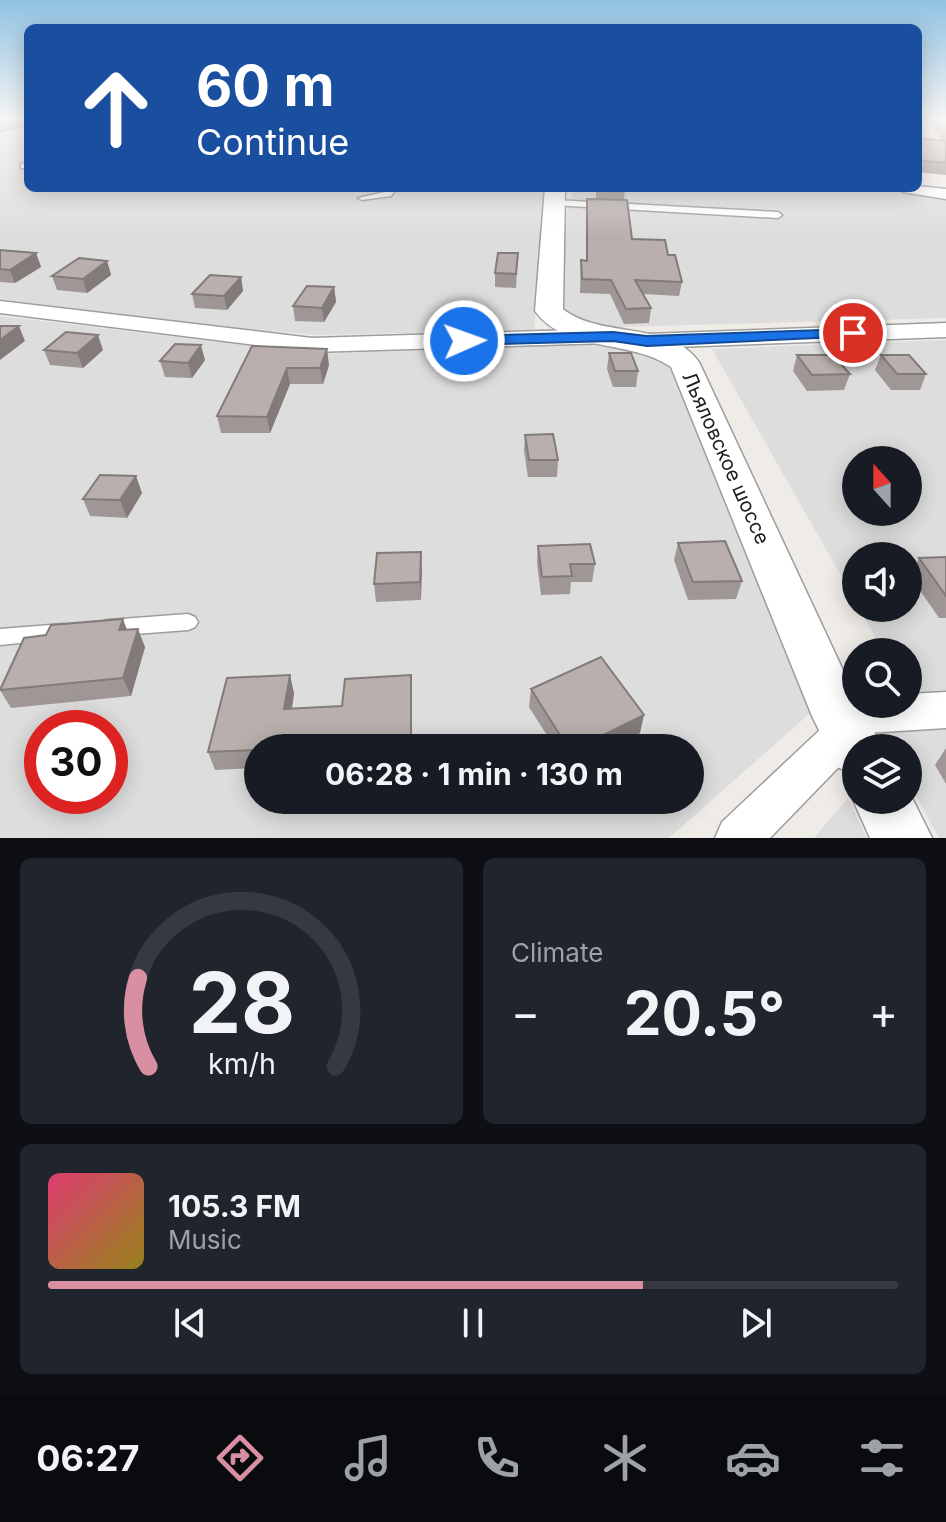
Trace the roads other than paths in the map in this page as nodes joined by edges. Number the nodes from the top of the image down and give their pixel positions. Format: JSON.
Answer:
{"nodes":[{"id":1,"x":922,"y":191,"type":"edge"},
{"id":2,"x":390,"y":192,"type":"edge"},
{"id":3,"x":946,"y":194,"type":"edge"},
{"id":4,"x":555,"y":196,"type":"edge"},
{"id":5,"x":362,"y":198,"type":"dead end"},
{"id":6,"x":778,"y":215,"type":"dead end"},
{"id":7,"x":1,"y":308,"type":"edge"},
{"id":8,"x":946,"y":330,"type":"edge"},
{"id":9,"x":630,"y":339,"type":"junction"},
{"id":10,"x":188,"y":622,"type":"dead end"},
{"id":11,"x":0,"y":637,"type":"edge"},
{"id":12,"x":946,"y":710,"type":"edge"},
{"id":13,"x":847,"y":732,"type":"edge"},
{"id":14,"x":889,"y":814,"type":"edge"},
{"id":15,"x":738,"y":838,"type":"edge"},
{"id":16,"x":902,"y":838,"type":"edge"}],
"edges":[{"from":1,"to":3,"type":"street"},
{"from":2,"to":5,"type":"lane"},
{"from":4,"to":6,"type":"lane"},
{"from":4,"to":9,"type":"street","name":"Льяловское шоссе"},
{"from":7,"to":9,"type":"street"},
{"from":8,"to":9,"type":"street"},
{"from":9,"to":13,"type":"street","name":"Льяловское шоссе"},
{"from":10,"to":11,"type":"lane"},
{"from":12,"to":13,"type":"street"},
{"from":13,"to":15,"type":"street"},
{"from":14,"to":16,"type":"street"}]}
